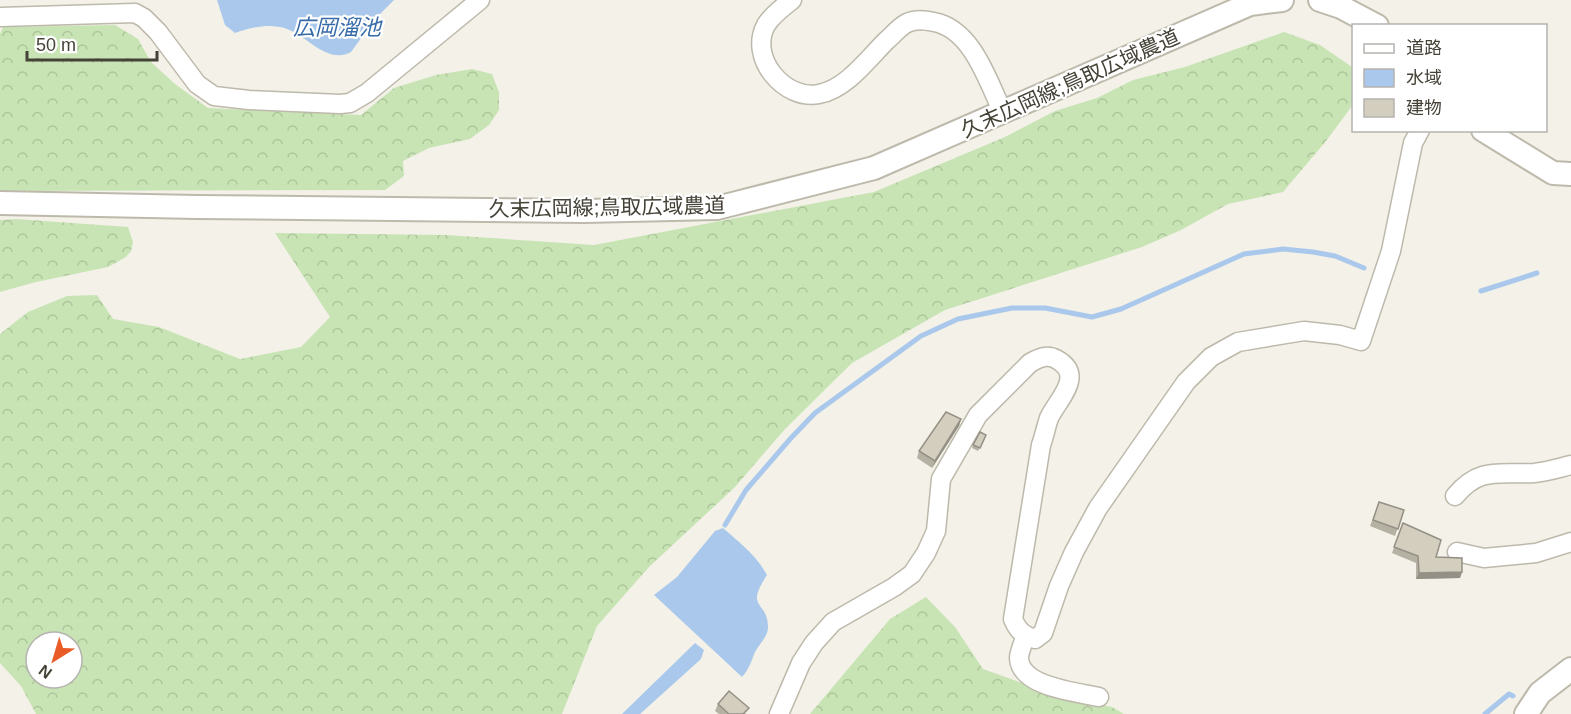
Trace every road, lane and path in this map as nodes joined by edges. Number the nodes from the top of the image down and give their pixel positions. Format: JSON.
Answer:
{"nodes":[{"id":1,"x":480,"y":0,"type":"edge"},
{"id":2,"x":792,"y":0,"type":"edge"},
{"id":3,"x":1282,"y":0,"type":"edge"},
{"id":4,"x":1320,"y":0,"type":"edge"},
{"id":5,"x":0,"y":17,"type":"edge"},
{"id":6,"x":1373,"y":24,"type":"edge"},
{"id":7,"x":1003,"y":113,"type":"junction"},
{"id":8,"x":1419,"y":132,"type":"edge"},
{"id":9,"x":1486,"y":132,"type":"edge"},
{"id":10,"x":1571,"y":174,"type":"edge"},
{"id":11,"x":0,"y":203,"type":"edge"},
{"id":12,"x":1571,"y":465,"type":"edge"},
{"id":13,"x":1455,"y":496,"type":"dead end"},
{"id":14,"x":1571,"y":542,"type":"edge"},
{"id":15,"x":1457,"y":552,"type":"dead end"},
{"id":16,"x":1026,"y":636,"type":"junction"},
{"id":17,"x":1571,"y":669,"type":"edge"},
{"id":18,"x":1099,"y":697,"type":"dead end"},
{"id":19,"x":779,"y":714,"type":"edge"},
{"id":20,"x":1526,"y":714,"type":"edge"}],
"edges":[{"from":1,"to":5,"type":"street"},
{"from":2,"to":7,"type":"street"},
{"from":3,"to":7,"type":"street","name":"久末広岡線;鳥取広域農道"},
{"from":4,"to":6,"type":"street"},
{"from":7,"to":11,"type":"street","name":"久末広岡線;鳥取広域農道"},
{"from":8,"to":16,"type":"street"},
{"from":9,"to":10,"type":"street"},
{"from":12,"to":13,"type":"street"},
{"from":14,"to":15,"type":"street"},
{"from":16,"to":18,"type":"street"},
{"from":16,"to":19,"type":"street"},
{"from":17,"to":20,"type":"street"}]}
